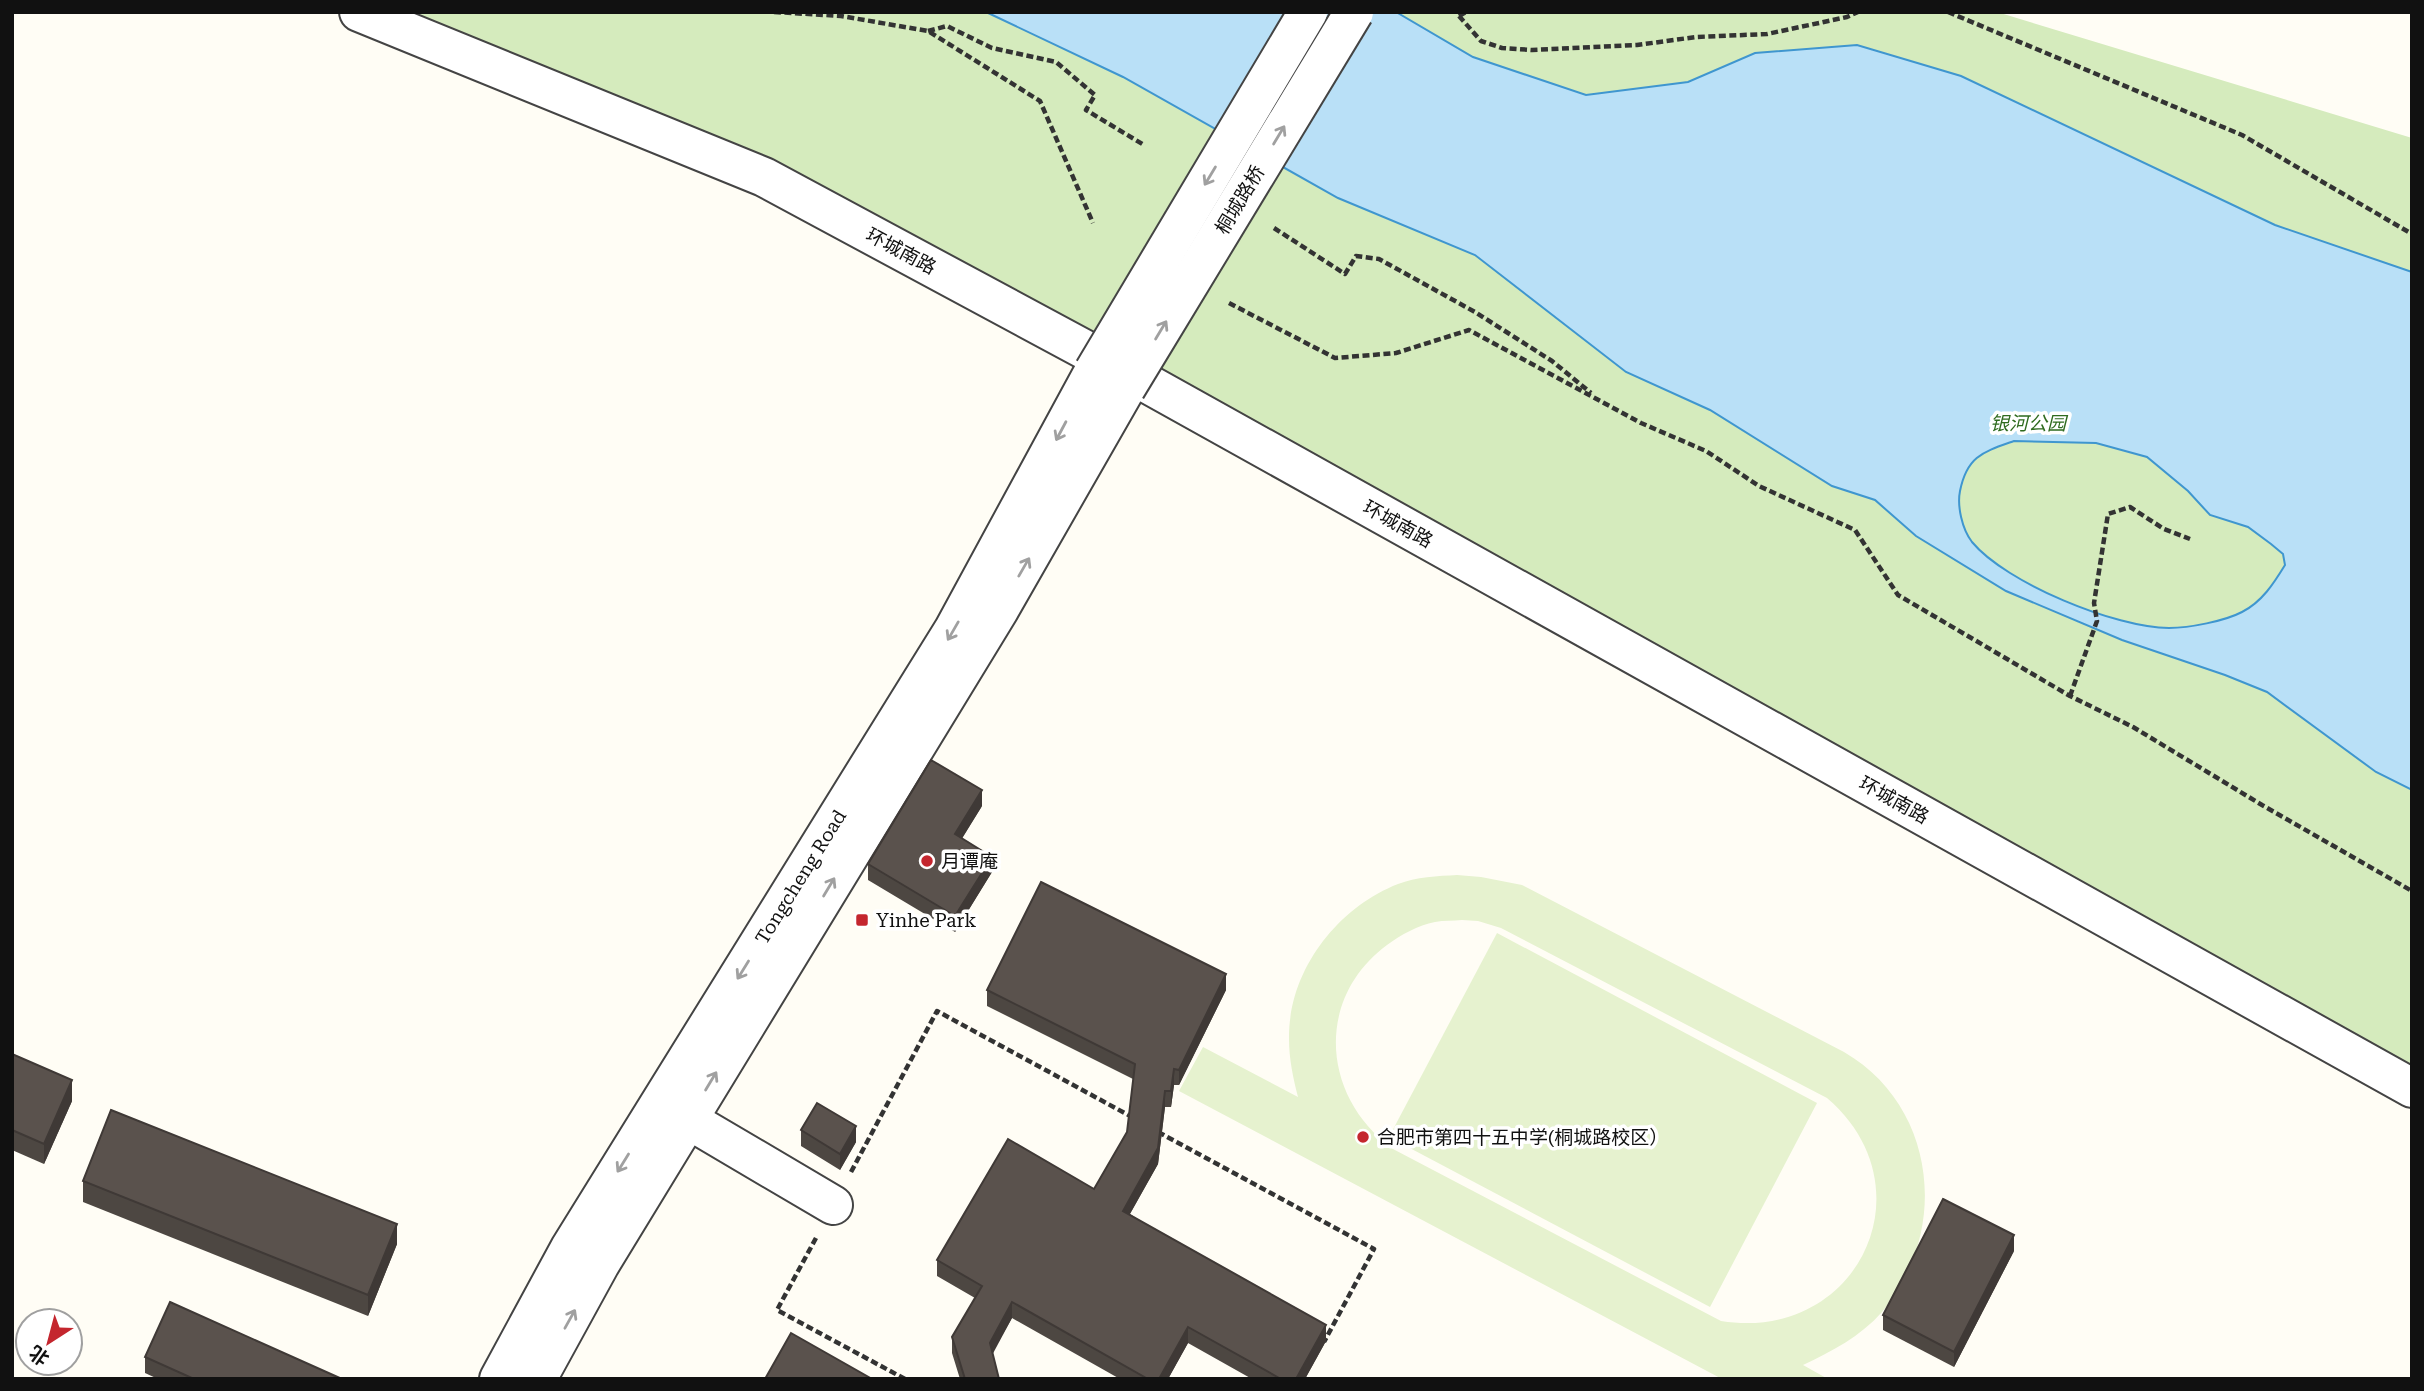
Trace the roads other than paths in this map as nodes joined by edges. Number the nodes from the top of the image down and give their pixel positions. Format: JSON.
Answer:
{"nodes":[{"id":1,"x":359,"y":12,"type":"edge"},
{"id":2,"x":1308,"y":12,"type":"edge"},
{"id":3,"x":1354,"y":12,"type":"edge"},
{"id":4,"x":1110,"y":380,"type":"junction"},
{"id":5,"x":2412,"y":1088,"type":"edge"},
{"id":6,"x":674,"y":1111,"type":"junction"},
{"id":7,"x":833,"y":1205,"type":"road end"},
{"id":8,"x":499,"y":1379,"type":"edge"},
{"id":9,"x":537,"y":1379,"type":"edge"}],
"edges":[{"from":1,"to":5,"type":"street","name":"环城南路"},
{"from":2,"to":4,"type":"street","name":"桐城路桥","one_way":true,"bridge":true},
{"from":4,"to":3,"type":"street","name":"桐城路桥","one_way":true,"bridge":true},
{"from":4,"to":6,"type":"street","name":"Tongcheng Road"},
{"from":6,"to":7,"type":"street"},
{"from":6,"to":8,"type":"street","name":"Tongcheng Road","one_way":true},
{"from":9,"to":6,"type":"street","name":"Tongcheng Road","one_way":true}]}
